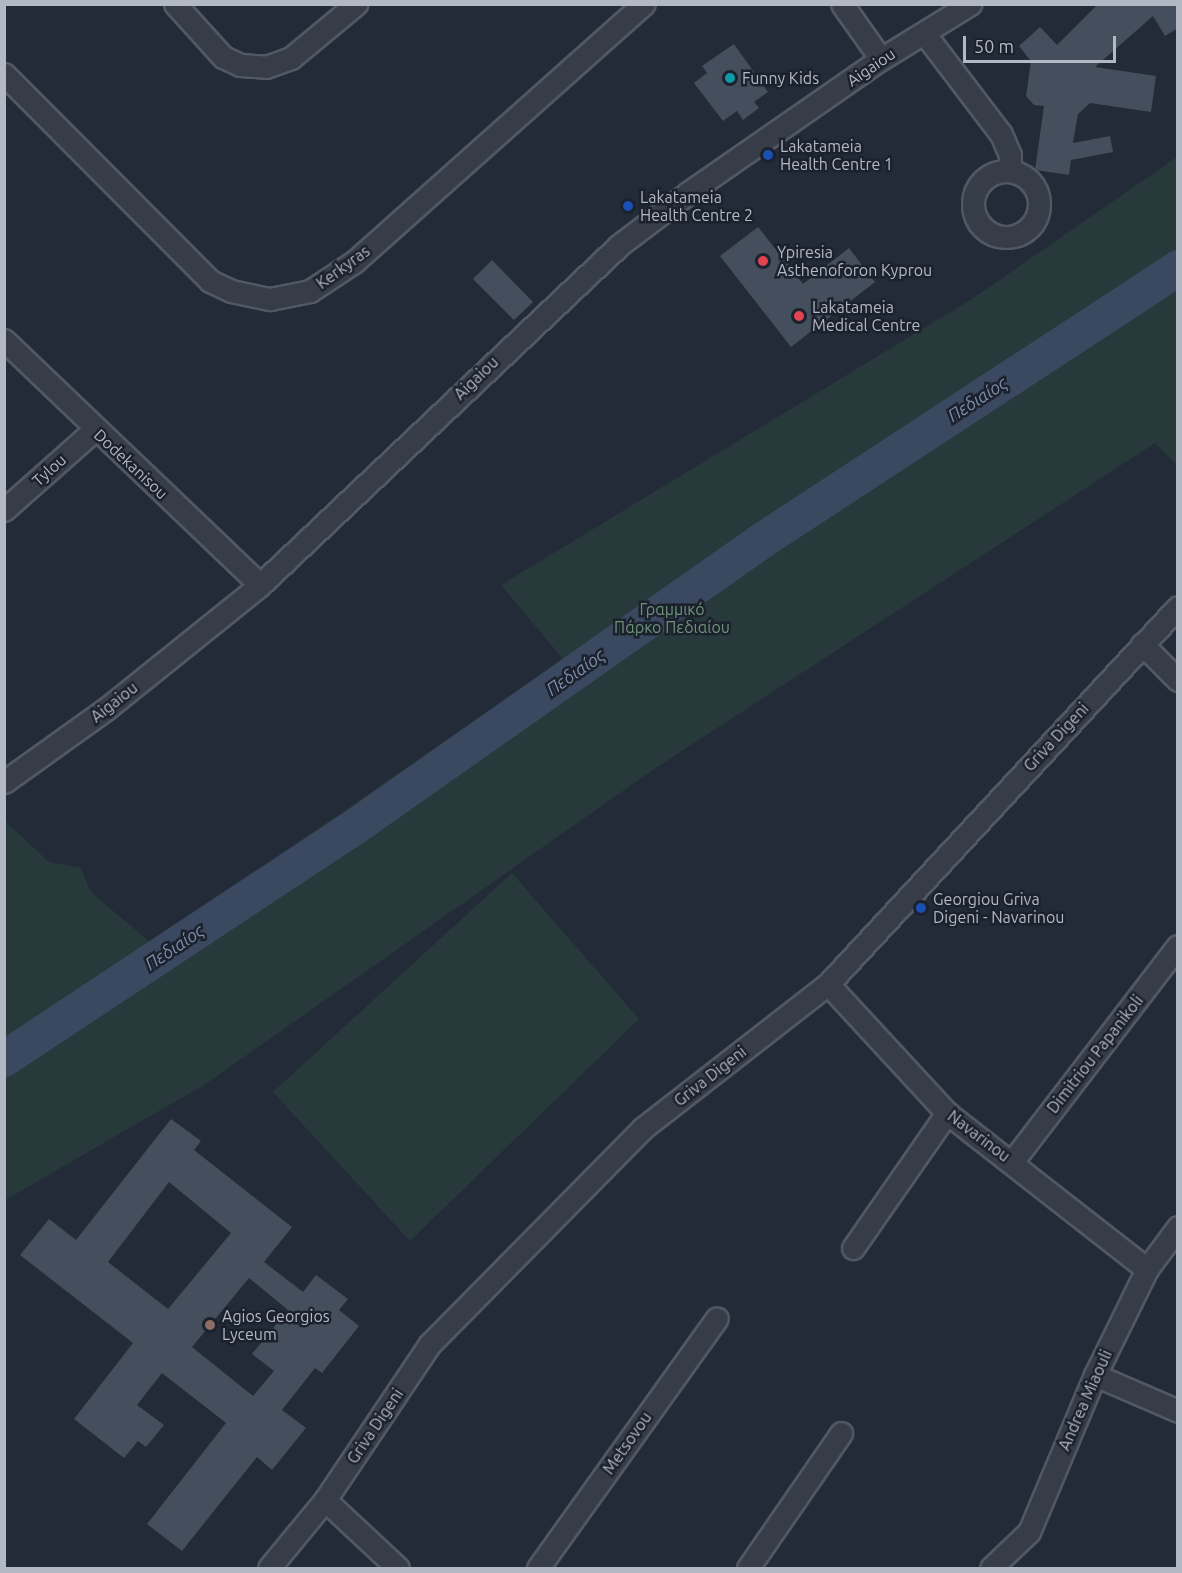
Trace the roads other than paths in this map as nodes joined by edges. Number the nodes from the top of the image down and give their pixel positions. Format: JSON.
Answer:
{"nodes":[{"id":1,"x":176,"y":4,"type":"edge"},
{"id":2,"x":356,"y":4,"type":"edge"},
{"id":3,"x":644,"y":4,"type":"edge"},
{"id":4,"x":843,"y":4,"type":"edge"},
{"id":5,"x":970,"y":4,"type":"edge"},
{"id":6,"x":620,"y":11,"type":"edge"},
{"id":7,"x":924,"y":33,"type":"junction"},
{"id":8,"x":881,"y":59,"type":"junction"},
{"id":9,"x":4,"y":74,"type":"edge"},
{"id":10,"x":1010,"y":171,"type":"dead end"},
{"id":11,"x":4,"y":340,"type":"edge"},
{"id":12,"x":94,"y":430,"type":"junction"},
{"id":13,"x":4,"y":510,"type":"edge"},
{"id":14,"x":260,"y":585,"type":"junction"},
{"id":15,"x":1178,"y":607,"type":"edge"},
{"id":16,"x":1142,"y":645,"type":"junction"},
{"id":17,"x":1178,"y":680,"type":"edge"},
{"id":18,"x":4,"y":782,"type":"edge"},
{"id":19,"x":1178,"y":946,"type":"edge"},
{"id":20,"x":828,"y":984,"type":"junction"},
{"id":21,"x":947,"y":1113,"type":"junction"},
{"id":22,"x":1012,"y":1162,"type":"junction"},
{"id":23,"x":1178,"y":1227,"type":"edge"},
{"id":24,"x":854,"y":1248,"type":"dead end"},
{"id":25,"x":1147,"y":1269,"type":"junction"},
{"id":26,"x":717,"y":1318,"type":"dead end"},
{"id":27,"x":1095,"y":1375,"type":"junction"},
{"id":28,"x":1178,"y":1411,"type":"edge"},
{"id":29,"x":841,"y":1433,"type":"dead end"},
{"id":30,"x":325,"y":1500,"type":"junction"},
{"id":31,"x":269,"y":1569,"type":"edge"},
{"id":32,"x":398,"y":1569,"type":"edge"},
{"id":33,"x":538,"y":1569,"type":"edge"},
{"id":34,"x":748,"y":1569,"type":"edge"},
{"id":35,"x":991,"y":1569,"type":"edge"}],
"edges":[{"from":1,"to":2,"type":"street"},
{"from":3,"to":6,"type":"street","name":"Kerkyras"},
{"from":4,"to":8,"type":"street"},
{"from":5,"to":7,"type":"street","name":"Aigaiou"},
{"from":6,"to":9,"type":"street","name":"Kerkyras"},
{"from":7,"to":8,"type":"street","name":"Aigaiou"},
{"from":7,"to":10,"type":"street"},
{"from":8,"to":14,"type":"street","name":"Aigaiou"},
{"from":11,"to":12,"type":"street","name":"Dodekanisou"},
{"from":12,"to":13,"type":"street","name":"Tylou"},
{"from":12,"to":14,"type":"street","name":"Dodekanisou"},
{"from":14,"to":18,"type":"street","name":"Aigaiou"},
{"from":15,"to":16,"type":"street","name":"Griva Digeni"},
{"from":16,"to":17,"type":"street"},
{"from":16,"to":20,"type":"street","name":"Griva Digeni"},
{"from":19,"to":22,"type":"street","name":"Dimitriou Papanikoli"},
{"from":20,"to":21,"type":"street","name":"Navarinou"},
{"from":20,"to":30,"type":"street","name":"Griva Digeni"},
{"from":21,"to":22,"type":"street","name":"Navarinou"},
{"from":21,"to":24,"type":"street"},
{"from":22,"to":25,"type":"street","name":"Navarinou"},
{"from":23,"to":25,"type":"street","name":"Andrea Miaouli"},
{"from":25,"to":27,"type":"street","name":"Andrea Miaouli"},
{"from":26,"to":33,"type":"street","name":"Metsovou"},
{"from":27,"to":28,"type":"street"},
{"from":27,"to":35,"type":"street","name":"Andrea Miaouli"},
{"from":29,"to":34,"type":"street"},
{"from":30,"to":31,"type":"street","name":"Griva Digeni"},
{"from":30,"to":32,"type":"street"}]}
